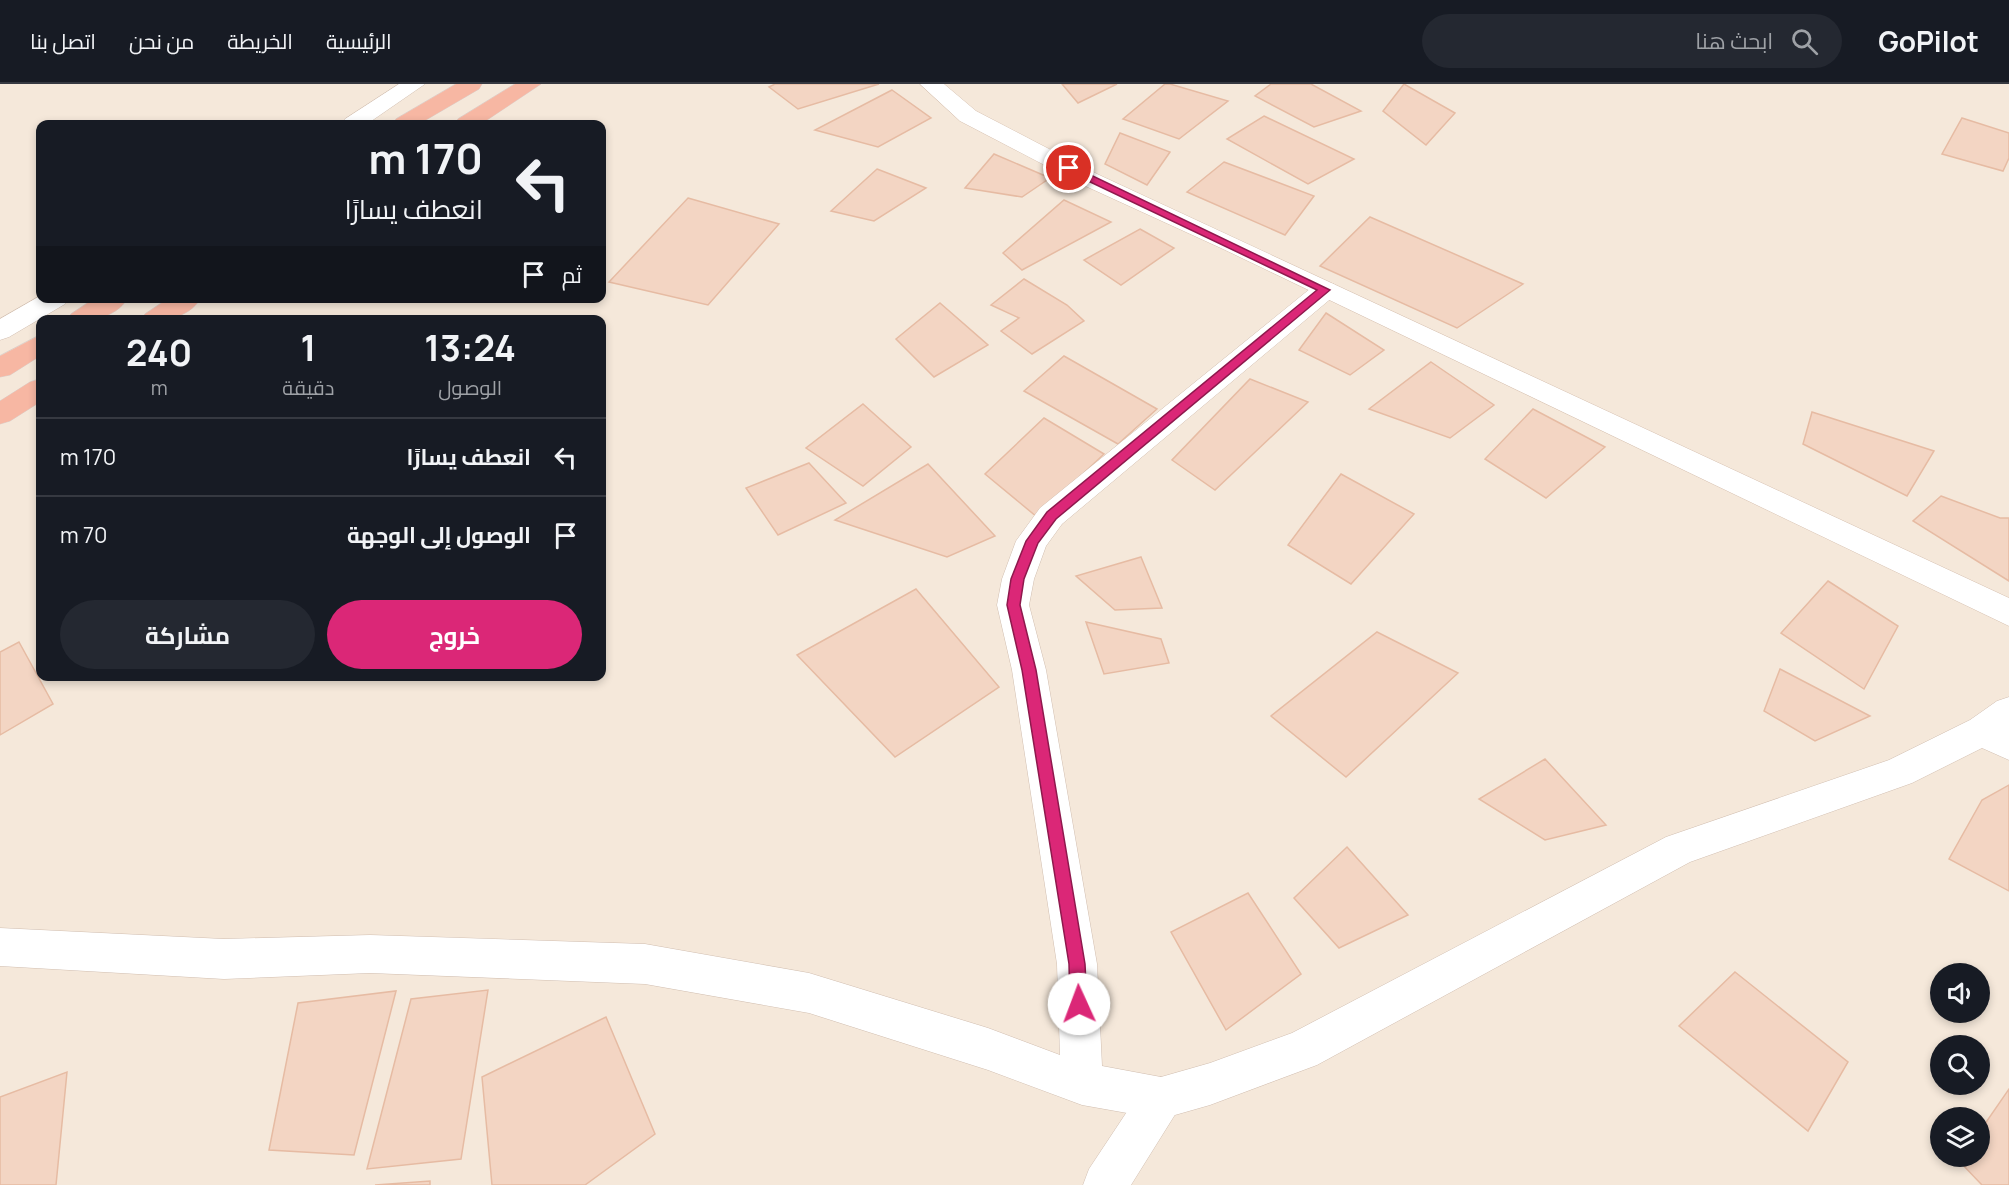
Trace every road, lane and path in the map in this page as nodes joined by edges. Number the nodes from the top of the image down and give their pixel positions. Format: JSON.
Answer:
{"nodes":[{"id":1,"x":414,"y":84,"type":"edge"},
{"id":2,"x":471,"y":84,"type":"edge"},
{"id":3,"x":530,"y":84,"type":"edge"},
{"id":4,"x":931,"y":84,"type":"edge"},
{"id":5,"x":359,"y":120,"type":"edge"},
{"id":6,"x":411,"y":120,"type":"edge"},
{"id":7,"x":472,"y":120,"type":"edge"},
{"id":8,"x":1325,"y":290,"type":"junction"},
{"id":9,"x":48,"y":303,"type":"edge"},
{"id":10,"x":107,"y":303,"type":"edge"},
{"id":11,"x":180,"y":303,"type":"edge"},
{"id":12,"x":88,"y":315,"type":"edge"},
{"id":13,"x":162,"y":315,"type":"edge"},
{"id":14,"x":0,"y":331,"type":"edge"},
{"id":15,"x":36,"y":346,"type":"edge"},
{"id":16,"x":0,"y":368,"type":"edge"},
{"id":17,"x":36,"y":392,"type":"edge"},
{"id":18,"x":0,"y":414,"type":"edge"},
{"id":19,"x":2009,"y":613,"type":"edge"},
{"id":20,"x":2000,"y":729,"type":"edge"},
{"id":21,"x":0,"y":947,"type":"edge"},
{"id":22,"x":1082,"y":1084,"type":"junction"},
{"id":23,"x":1161,"y":1098,"type":"junction"},
{"id":24,"x":1105,"y":1185,"type":"edge"}],
"edges":[{"from":1,"to":5,"type":"street"},
{"from":2,"to":6,"type":"highway"},
{"from":3,"to":7,"type":"highway"},
{"from":4,"to":8,"type":"street"},
{"from":8,"to":19,"type":"street"},
{"from":8,"to":22,"type":"street"},
{"from":9,"to":14,"type":"street"},
{"from":10,"to":12,"type":"highway"},
{"from":11,"to":13,"type":"highway"},
{"from":15,"to":16,"type":"highway"},
{"from":17,"to":18,"type":"highway"},
{"from":20,"to":23,"type":"street"},
{"from":21,"to":22,"type":"street"},
{"from":22,"to":23,"type":"street"},
{"from":23,"to":24,"type":"street"}]}
